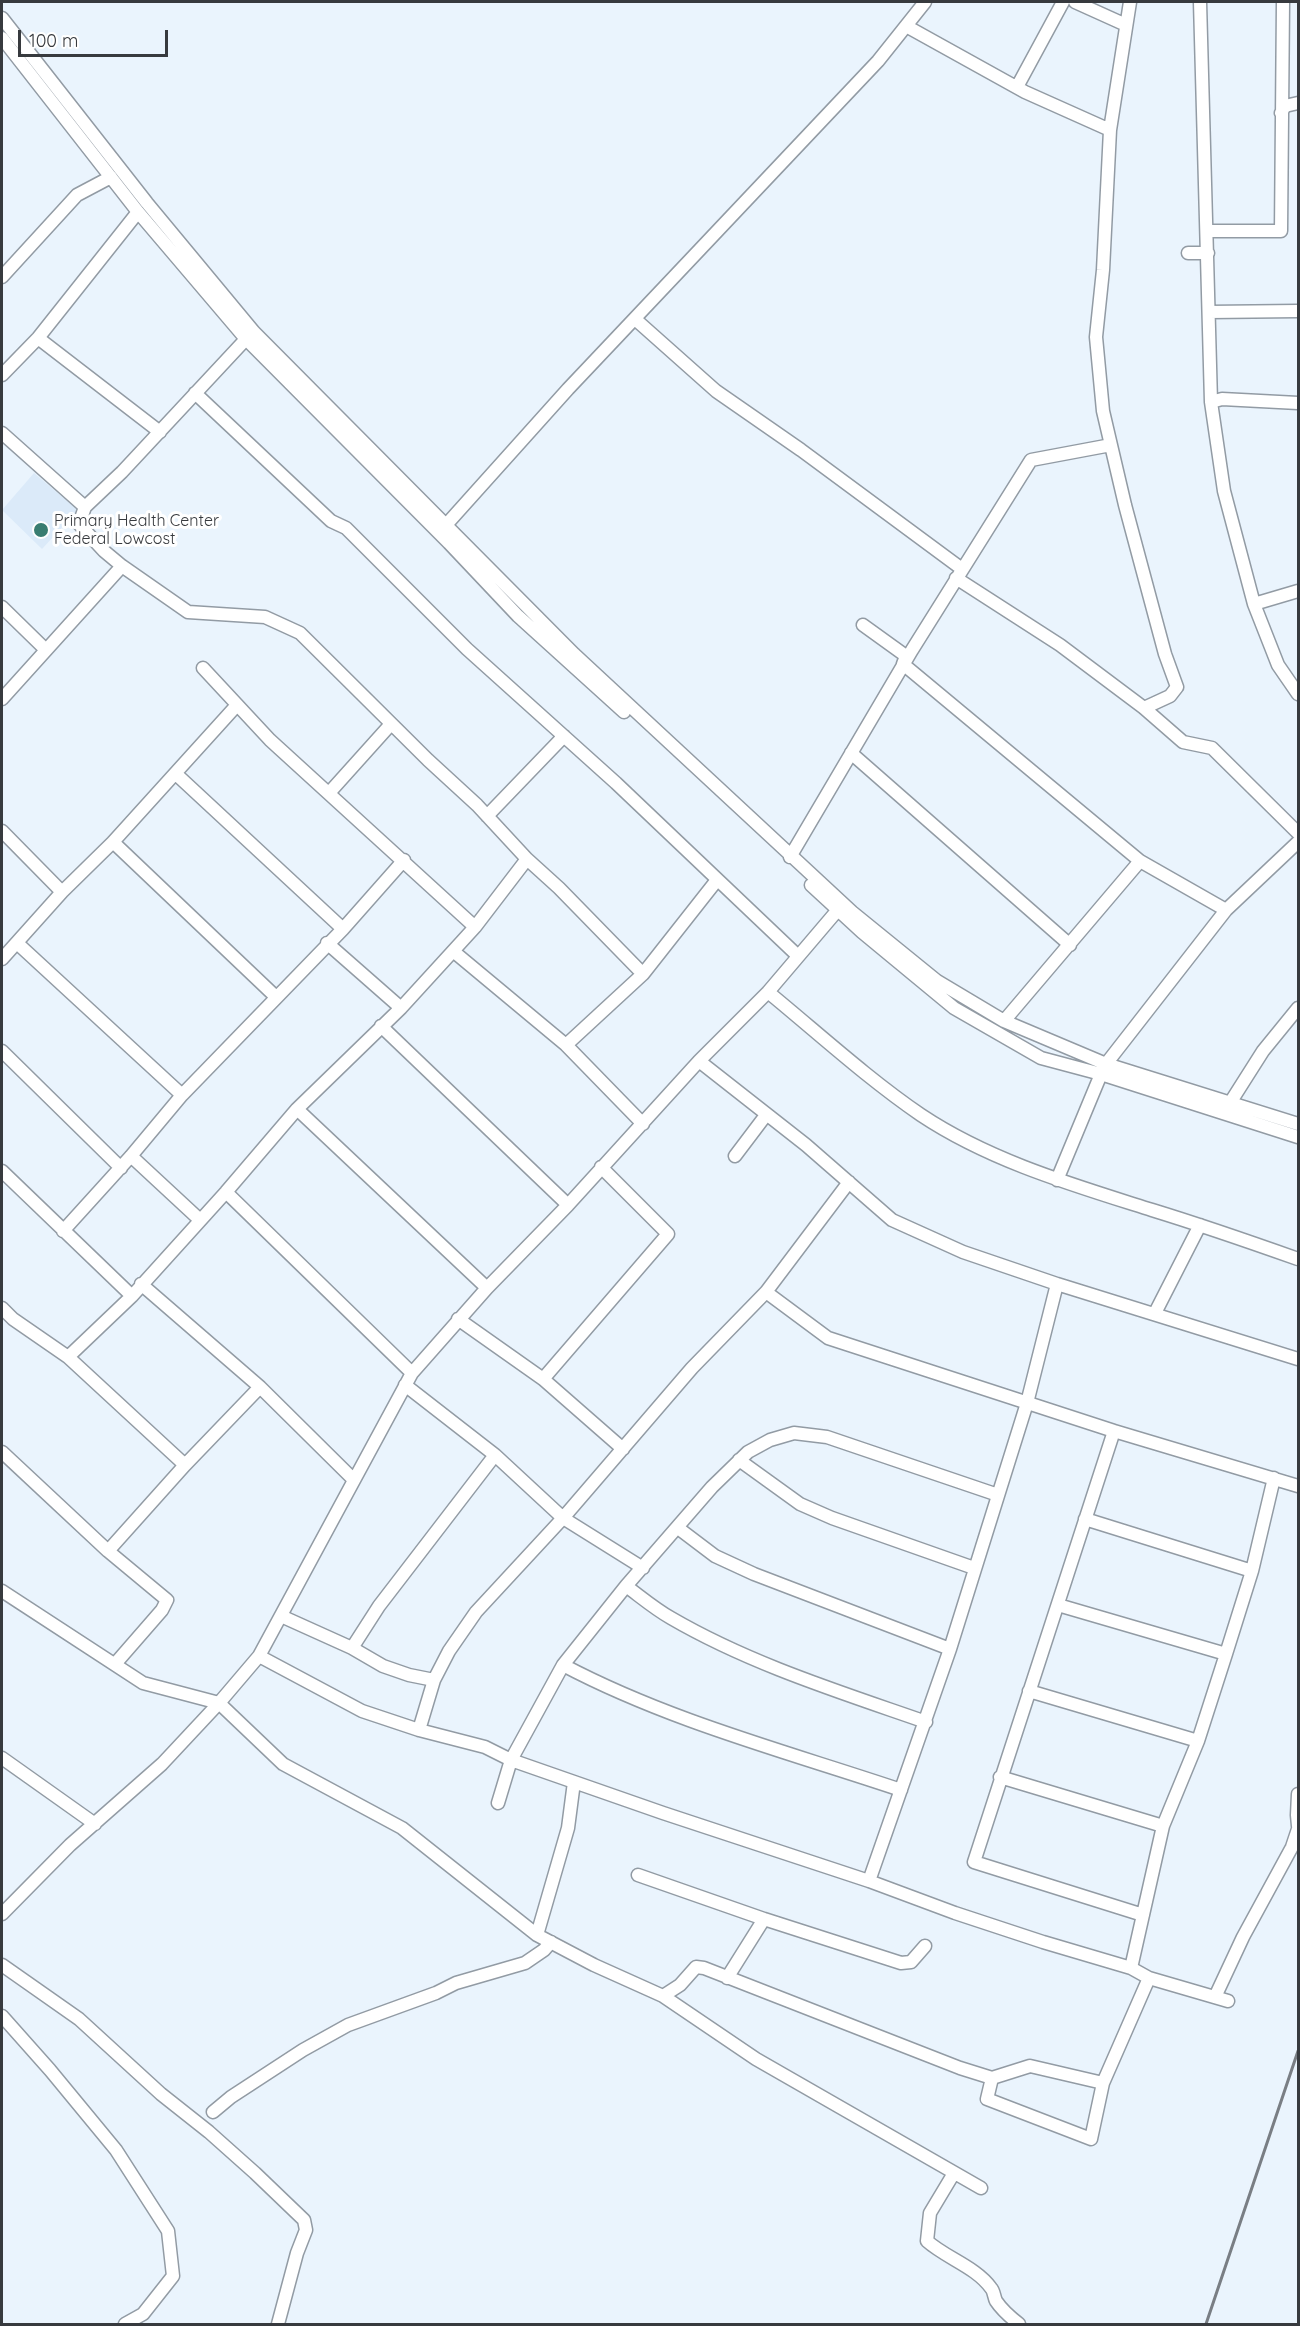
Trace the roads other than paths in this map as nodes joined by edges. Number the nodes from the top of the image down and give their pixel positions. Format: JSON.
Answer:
{"nodes":[{"id":1,"x":925,"y":2,"type":"edge"},
{"id":2,"x":1064,"y":2,"type":"edge"},
{"id":3,"x":1075,"y":2,"type":"edge"},
{"id":4,"x":1130,"y":2,"type":"edge"},
{"id":5,"x":1200,"y":2,"type":"edge"},
{"id":6,"x":1283,"y":2,"type":"edge"},
{"id":7,"x":2,"y":18,"type":"edge"},
{"id":8,"x":1126,"y":25,"type":"junction"},
{"id":9,"x":906,"y":26,"type":"junction"},
{"id":10,"x":2,"y":38,"type":"edge"},
{"id":11,"x":1017,"y":87,"type":"junction"},
{"id":12,"x":1299,"y":103,"type":"edge"},
{"id":13,"x":1281,"y":113,"type":"junction"},
{"id":14,"x":1110,"y":130,"type":"junction"},
{"id":15,"x":111,"y":177,"type":"junction"},
{"id":16,"x":138,"y":212,"type":"junction"},
{"id":17,"x":1207,"y":231,"type":"junction"},
{"id":18,"x":1188,"y":253,"type":"dead end"},
{"id":19,"x":1208,"y":254,"type":"junction"},
{"id":20,"x":2,"y":277,"type":"edge"},
{"id":21,"x":1299,"y":311,"type":"edge"},
{"id":22,"x":1209,"y":312,"type":"junction"},
{"id":23,"x":635,"y":319,"type":"junction"},
{"id":24,"x":38,"y":338,"type":"junction"},
{"id":25,"x":246,"y":339,"type":"junction"},
{"id":26,"x":2,"y":375,"type":"edge"},
{"id":27,"x":195,"y":393,"type":"junction"},
{"id":28,"x":1212,"y":402,"type":"junction"},
{"id":29,"x":1299,"y":403,"type":"edge"},
{"id":30,"x":160,"y":432,"type":"junction"},
{"id":31,"x":2,"y":433,"type":"edge"},
{"id":32,"x":1111,"y":445,"type":"junction"},
{"id":33,"x":85,"y":507,"type":"junction"},
{"id":34,"x":446,"y":525,"type":"junction"},
{"id":35,"x":122,"y":566,"type":"junction"},
{"id":36,"x":959,"y":574,"type":"junction"},
{"id":37,"x":1299,"y":591,"type":"edge"},
{"id":38,"x":1254,"y":604,"type":"junction"},
{"id":39,"x":2,"y":607,"type":"edge"},
{"id":40,"x":862,"y":625,"type":"dead end"},
{"id":41,"x":46,"y":650,"type":"junction"},
{"id":42,"x":903,"y":664,"type":"junction"},
{"id":43,"x":203,"y":668,"type":"dead end"},
{"id":44,"x":1299,"y":694,"type":"edge"},
{"id":45,"x":2,"y":699,"type":"edge"},
{"id":46,"x":237,"y":705,"type":"junction"},
{"id":47,"x":1144,"y":708,"type":"junction"},
{"id":48,"x":391,"y":724,"type":"junction"},
{"id":49,"x":564,"y":736,"type":"junction"},
{"id":50,"x":851,"y":753,"type":"junction"},
{"id":51,"x":176,"y":774,"type":"junction"},
{"id":52,"x":328,"y":792,"type":"junction"},
{"id":53,"x":487,"y":816,"type":"junction"},
{"id":54,"x":2,"y":831,"type":"edge"},
{"id":55,"x":1299,"y":833,"type":"edge"},
{"id":56,"x":113,"y":842,"type":"junction"},
{"id":57,"x":1299,"y":842,"type":"edge"},
{"id":58,"x":790,"y":857,"type":"junction"},
{"id":59,"x":527,"y":859,"type":"junction"},
{"id":60,"x":404,"y":860,"type":"junction"},
{"id":61,"x":1140,"y":861,"type":"junction"},
{"id":62,"x":717,"y":880,"type":"junction"},
{"id":63,"x":62,"y":892,"type":"junction"},
{"id":64,"x":840,"y":907,"type":"junction"},
{"id":65,"x":1226,"y":910,"type":"junction"},
{"id":66,"x":475,"y":927,"type":"junction"},
{"id":67,"x":343,"y":929,"type":"junction"},
{"id":68,"x":17,"y":943,"type":"junction"},
{"id":69,"x":327,"y":943,"type":"junction"},
{"id":70,"x":1070,"y":945,"type":"junction"},
{"id":71,"x":453,"y":951,"type":"junction"},
{"id":72,"x":798,"y":956,"type":"junction"},
{"id":73,"x":2,"y":959,"type":"edge"},
{"id":74,"x":643,"y":974,"type":"junction"},
{"id":75,"x":768,"y":992,"type":"junction"},
{"id":76,"x":276,"y":997,"type":"junction"},
{"id":77,"x":401,"y":1008,"type":"junction"},
{"id":78,"x":1299,"y":1008,"type":"edge"},
{"id":79,"x":1004,"y":1022,"type":"junction"},
{"id":80,"x":381,"y":1026,"type":"junction"},
{"id":81,"x":566,"y":1045,"type":"junction"},
{"id":82,"x":2,"y":1051,"type":"edge"},
{"id":83,"x":699,"y":1061,"type":"junction"},
{"id":84,"x":1103,"y":1069,"type":"junction"},
{"id":85,"x":182,"y":1095,"type":"junction"},
{"id":86,"x":1230,"y":1103,"type":"junction"},
{"id":87,"x":297,"y":1109,"type":"junction"},
{"id":88,"x":766,"y":1115,"type":"junction"},
{"id":89,"x":643,"y":1124,"type":"junction"},
{"id":90,"x":1299,"y":1124,"type":"edge"},
{"id":91,"x":1299,"y":1137,"type":"edge"},
{"id":92,"x":131,"y":1156,"type":"junction"},
{"id":93,"x":735,"y":1156,"type":"dead end"},
{"id":94,"x":601,"y":1167,"type":"junction"},
{"id":95,"x":121,"y":1168,"type":"junction"},
{"id":96,"x":2,"y":1171,"type":"edge"},
{"id":97,"x":1057,"y":1180,"type":"junction"},
{"id":98,"x":849,"y":1182,"type":"junction"},
{"id":99,"x":226,"y":1192,"type":"junction"},
{"id":100,"x":567,"y":1205,"type":"junction"},
{"id":101,"x":200,"y":1220,"type":"junction"},
{"id":102,"x":1200,"y":1225,"type":"junction"},
{"id":103,"x":63,"y":1231,"type":"junction"},
{"id":104,"x":1299,"y":1259,"type":"edge"},
{"id":105,"x":141,"y":1284,"type":"junction"},
{"id":106,"x":1057,"y":1284,"type":"junction"},
{"id":107,"x":487,"y":1288,"type":"junction"},
{"id":108,"x":766,"y":1292,"type":"junction"},
{"id":109,"x":132,"y":1296,"type":"junction"},
{"id":110,"x":2,"y":1308,"type":"edge"},
{"id":111,"x":1155,"y":1313,"type":"junction"},
{"id":112,"x":458,"y":1319,"type":"junction"},
{"id":113,"x":68,"y":1357,"type":"junction"},
{"id":114,"x":1299,"y":1359,"type":"edge"},
{"id":115,"x":412,"y":1373,"type":"junction"},
{"id":116,"x":543,"y":1379,"type":"junction"},
{"id":117,"x":405,"y":1385,"type":"junction"},
{"id":118,"x":260,"y":1387,"type":"junction"},
{"id":119,"x":1027,"y":1403,"type":"junction"},
{"id":120,"x":1114,"y":1431,"type":"junction"},
{"id":121,"x":623,"y":1449,"type":"junction"},
{"id":122,"x":2,"y":1452,"type":"edge"},
{"id":123,"x":495,"y":1455,"type":"junction"},
{"id":124,"x":739,"y":1460,"type":"junction"},
{"id":125,"x":185,"y":1465,"type":"junction"},
{"id":126,"x":1274,"y":1478,"type":"junction"},
{"id":127,"x":354,"y":1480,"type":"junction"},
{"id":128,"x":1299,"y":1486,"type":"edge"},
{"id":129,"x":998,"y":1495,"type":"junction"},
{"id":130,"x":563,"y":1518,"type":"junction"},
{"id":131,"x":1085,"y":1519,"type":"junction"},
{"id":132,"x":678,"y":1528,"type":"junction"},
{"id":133,"x":108,"y":1551,"type":"junction"},
{"id":134,"x":643,"y":1568,"type":"junction"},
{"id":135,"x":974,"y":1568,"type":"junction"},
{"id":136,"x":1252,"y":1571,"type":"junction"},
{"id":137,"x":626,"y":1586,"type":"junction"},
{"id":138,"x":2,"y":1592,"type":"edge"},
{"id":139,"x":1058,"y":1605,"type":"junction"},
{"id":140,"x":281,"y":1616,"type":"junction"},
{"id":141,"x":352,"y":1648,"type":"junction"},
{"id":142,"x":950,"y":1649,"type":"junction"},
{"id":143,"x":1226,"y":1654,"type":"junction"},
{"id":144,"x":259,"y":1656,"type":"junction"},
{"id":145,"x":115,"y":1664,"type":"junction"},
{"id":146,"x":563,"y":1665,"type":"junction"},
{"id":147,"x":434,"y":1680,"type":"junction"},
{"id":148,"x":1029,"y":1690,"type":"junction"},
{"id":149,"x":219,"y":1703,"type":"junction"},
{"id":150,"x":926,"y":1722,"type":"junction"},
{"id":151,"x":419,"y":1730,"type":"junction"},
{"id":152,"x":1198,"y":1741,"type":"junction"},
{"id":153,"x":2,"y":1758,"type":"edge"},
{"id":154,"x":511,"y":1760,"type":"junction"},
{"id":155,"x":1000,"y":1777,"type":"junction"},
{"id":156,"x":574,"y":1782,"type":"junction"},
{"id":157,"x":901,"y":1790,"type":"junction"},
{"id":158,"x":1299,"y":1794,"type":"edge"},
{"id":159,"x":498,"y":1803,"type":"dead end"},
{"id":160,"x":95,"y":1824,"type":"junction"},
{"id":161,"x":1163,"y":1826,"type":"junction"},
{"id":162,"x":1299,"y":1827,"type":"edge"},
{"id":163,"x":638,"y":1875,"type":"dead end"},
{"id":164,"x":869,"y":1881,"type":"junction"},
{"id":165,"x":2,"y":1914,"type":"edge"},
{"id":166,"x":1143,"y":1915,"type":"junction"},
{"id":167,"x":764,"y":1919,"type":"junction"},
{"id":168,"x":537,"y":1935,"type":"junction"},
{"id":169,"x":550,"y":1942,"type":"junction"},
{"id":170,"x":925,"y":1946,"type":"dead end"},
{"id":171,"x":2,"y":1965,"type":"edge"},
{"id":172,"x":1131,"y":1968,"type":"junction"},
{"id":173,"x":727,"y":1978,"type":"junction"},
{"id":174,"x":1149,"y":1978,"type":"junction"},
{"id":175,"x":663,"y":1996,"type":"junction"},
{"id":176,"x":1215,"y":1997,"type":"junction"},
{"id":177,"x":1228,"y":2001,"type":"dead end"},
{"id":178,"x":2,"y":2016,"type":"edge"},
{"id":179,"x":992,"y":2078,"type":"junction"},
{"id":180,"x":1102,"y":2083,"type":"junction"},
{"id":181,"x":213,"y":2112,"type":"dead end"},
{"id":182,"x":954,"y":2173,"type":"junction"},
{"id":183,"x":981,"y":2188,"type":"dead end"},
{"id":184,"x":279,"y":2324,"type":"edge"},
{"id":185,"x":125,"y":2325,"type":"edge"},
{"id":186,"x":1019,"y":2325,"type":"edge"}],
"edges":[{"from":1,"to":9,"type":"street"},
{"from":2,"to":11,"type":"street"},
{"from":3,"to":8,"type":"street"},
{"from":4,"to":8,"type":"street"},
{"from":5,"to":17,"type":"street"},
{"from":6,"to":13,"type":"street"},
{"from":7,"to":34,"type":"street"},
{"from":8,"to":14,"type":"street"},
{"from":9,"to":11,"type":"street"},
{"from":9,"to":23,"type":"street"},
{"from":10,"to":15,"type":"street"},
{"from":11,"to":14,"type":"street"},
{"from":12,"to":13,"type":"street"},
{"from":13,"to":17,"type":"street"},
{"from":14,"to":32,"type":"street"},
{"from":15,"to":16,"type":"street"},
{"from":15,"to":20,"type":"street"},
{"from":16,"to":24,"type":"street"},
{"from":16,"to":25,"type":"street"},
{"from":17,"to":19,"type":"street"},
{"from":18,"to":19,"type":"street"},
{"from":19,"to":22,"type":"street"},
{"from":21,"to":22,"type":"street"},
{"from":22,"to":28,"type":"street"},
{"from":23,"to":34,"type":"street"},
{"from":23,"to":36,"type":"street"},
{"from":24,"to":26,"type":"street"},
{"from":24,"to":30,"type":"street"},
{"from":25,"to":27,"type":"street"},
{"from":25,"to":64,"type":"street"},
{"from":27,"to":30,"type":"street"},
{"from":27,"to":49,"type":"street"},
{"from":28,"to":29,"type":"street"},
{"from":28,"to":38,"type":"street"},
{"from":30,"to":33,"type":"street"},
{"from":31,"to":33,"type":"street"},
{"from":32,"to":36,"type":"street"},
{"from":32,"to":47,"type":"street"},
{"from":33,"to":35,"type":"street"},
{"from":34,"to":58,"type":"street"},
{"from":35,"to":41,"type":"street"},
{"from":35,"to":48,"type":"street"},
{"from":36,"to":42,"type":"street"},
{"from":36,"to":47,"type":"street"},
{"from":37,"to":38,"type":"street"},
{"from":38,"to":44,"type":"street"},
{"from":39,"to":41,"type":"street"},
{"from":40,"to":42,"type":"street"},
{"from":41,"to":45,"type":"street"},
{"from":42,"to":50,"type":"street"},
{"from":42,"to":61,"type":"street"},
{"from":43,"to":46,"type":"street"},
{"from":46,"to":51,"type":"street"},
{"from":46,"to":52,"type":"street"},
{"from":47,"to":55,"type":"street"},
{"from":48,"to":52,"type":"street"},
{"from":48,"to":53,"type":"street"},
{"from":49,"to":53,"type":"street"},
{"from":49,"to":62,"type":"street"},
{"from":50,"to":58,"type":"street"},
{"from":50,"to":70,"type":"street"},
{"from":51,"to":56,"type":"street"},
{"from":51,"to":67,"type":"street"},
{"from":52,"to":60,"type":"street"},
{"from":53,"to":59,"type":"street"},
{"from":54,"to":63,"type":"street"},
{"from":56,"to":63,"type":"street"},
{"from":56,"to":76,"type":"street"},
{"from":57,"to":65,"type":"street"},
{"from":58,"to":64,"type":"street"},
{"from":59,"to":66,"type":"street"},
{"from":59,"to":74,"type":"street"},
{"from":60,"to":66,"type":"street"},
{"from":60,"to":67,"type":"street"},
{"from":61,"to":65,"type":"street"},
{"from":61,"to":70,"type":"street"},
{"from":62,"to":72,"type":"street"},
{"from":62,"to":74,"type":"street"},
{"from":63,"to":68,"type":"street"},
{"from":64,"to":72,"type":"street"},
{"from":64,"to":79,"type":"street"},
{"from":64,"to":84,"type":"street"},
{"from":65,"to":84,"type":"street"},
{"from":66,"to":71,"type":"street"},
{"from":67,"to":69,"type":"street"},
{"from":68,"to":73,"type":"street"},
{"from":68,"to":85,"type":"street"},
{"from":69,"to":76,"type":"street"},
{"from":69,"to":77,"type":"street"},
{"from":70,"to":79,"type":"street"},
{"from":71,"to":77,"type":"street"},
{"from":71,"to":81,"type":"street"},
{"from":72,"to":75,"type":"street"},
{"from":74,"to":81,"type":"street"},
{"from":75,"to":83,"type":"street"},
{"from":75,"to":97,"type":"street"},
{"from":76,"to":85,"type":"street"},
{"from":77,"to":80,"type":"street"},
{"from":78,"to":86,"type":"street"},
{"from":79,"to":84,"type":"street"},
{"from":80,"to":87,"type":"street"},
{"from":80,"to":100,"type":"street"},
{"from":81,"to":89,"type":"street"},
{"from":82,"to":95,"type":"street"},
{"from":83,"to":88,"type":"street"},
{"from":83,"to":89,"type":"street"},
{"from":84,"to":86,"type":"street"},
{"from":84,"to":91,"type":"street"},
{"from":84,"to":97,"type":"street"},
{"from":85,"to":92,"type":"street"},
{"from":86,"to":90,"type":"street"},
{"from":87,"to":99,"type":"street"},
{"from":87,"to":107,"type":"street"},
{"from":88,"to":93,"type":"street"},
{"from":88,"to":98,"type":"street"},
{"from":89,"to":94,"type":"street"},
{"from":92,"to":95,"type":"street"},
{"from":92,"to":101,"type":"street"},
{"from":94,"to":100,"type":"street"},
{"from":94,"to":116,"type":"street"},
{"from":95,"to":103,"type":"street"},
{"from":96,"to":103,"type":"street"},
{"from":97,"to":102,"type":"street"},
{"from":98,"to":106,"type":"street"},
{"from":98,"to":108,"type":"street"},
{"from":99,"to":101,"type":"street"},
{"from":99,"to":115,"type":"street"},
{"from":100,"to":107,"type":"street"},
{"from":101,"to":105,"type":"street"},
{"from":102,"to":104,"type":"street"},
{"from":102,"to":111,"type":"street"},
{"from":103,"to":109,"type":"street"},
{"from":105,"to":109,"type":"street"},
{"from":105,"to":118,"type":"street"},
{"from":106,"to":111,"type":"street"},
{"from":106,"to":119,"type":"street"},
{"from":107,"to":112,"type":"street"},
{"from":108,"to":119,"type":"street"},
{"from":108,"to":121,"type":"street"},
{"from":109,"to":113,"type":"street"},
{"from":110,"to":113,"type":"street"},
{"from":111,"to":114,"type":"street"},
{"from":112,"to":115,"type":"street"},
{"from":112,"to":116,"type":"street"},
{"from":113,"to":125,"type":"street"},
{"from":115,"to":117,"type":"street"},
{"from":116,"to":121,"type":"street"},
{"from":117,"to":123,"type":"street"},
{"from":117,"to":127,"type":"street"},
{"from":118,"to":125,"type":"street"},
{"from":118,"to":127,"type":"street"},
{"from":119,"to":120,"type":"street"},
{"from":119,"to":129,"type":"street"},
{"from":120,"to":126,"type":"street"},
{"from":120,"to":131,"type":"street"},
{"from":121,"to":130,"type":"street"},
{"from":122,"to":133,"type":"street"},
{"from":123,"to":130,"type":"street"},
{"from":123,"to":141,"type":"street"},
{"from":124,"to":129,"type":"street"},
{"from":124,"to":132,"type":"street"},
{"from":124,"to":135,"type":"street"},
{"from":125,"to":133,"type":"street"},
{"from":126,"to":128,"type":"street"},
{"from":126,"to":136,"type":"street"},
{"from":127,"to":140,"type":"street"},
{"from":129,"to":135,"type":"street"},
{"from":130,"to":134,"type":"street"},
{"from":130,"to":147,"type":"street"},
{"from":131,"to":136,"type":"street"},
{"from":131,"to":139,"type":"street"},
{"from":132,"to":134,"type":"street"},
{"from":132,"to":142,"type":"street"},
{"from":133,"to":145,"type":"street"},
{"from":134,"to":137,"type":"street"},
{"from":135,"to":142,"type":"street"},
{"from":136,"to":143,"type":"street"},
{"from":137,"to":146,"type":"street"},
{"from":137,"to":150,"type":"street"},
{"from":138,"to":145,"type":"street"},
{"from":139,"to":143,"type":"street"},
{"from":139,"to":148,"type":"street"},
{"from":140,"to":141,"type":"street"},
{"from":140,"to":144,"type":"street"},
{"from":141,"to":147,"type":"street"},
{"from":142,"to":150,"type":"street"},
{"from":143,"to":152,"type":"street"},
{"from":144,"to":149,"type":"street"},
{"from":144,"to":151,"type":"street"},
{"from":145,"to":149,"type":"street"},
{"from":146,"to":154,"type":"street"},
{"from":146,"to":157,"type":"street"},
{"from":147,"to":151,"type":"street"},
{"from":148,"to":152,"type":"street"},
{"from":148,"to":155,"type":"street"},
{"from":149,"to":160,"type":"street"},
{"from":149,"to":168,"type":"street"},
{"from":150,"to":157,"type":"street"},
{"from":151,"to":154,"type":"street"},
{"from":152,"to":161,"type":"street"},
{"from":153,"to":160,"type":"street"},
{"from":154,"to":156,"type":"street"},
{"from":154,"to":159,"type":"street"},
{"from":155,"to":161,"type":"street"},
{"from":155,"to":166,"type":"street"},
{"from":156,"to":164,"type":"street"},
{"from":156,"to":168,"type":"street"},
{"from":157,"to":164,"type":"street"},
{"from":158,"to":162,"type":"street"},
{"from":160,"to":165,"type":"street"},
{"from":161,"to":166,"type":"street"},
{"from":162,"to":176,"type":"street"},
{"from":163,"to":167,"type":"street"},
{"from":164,"to":172,"type":"street"},
{"from":166,"to":172,"type":"street"},
{"from":167,"to":170,"type":"street"},
{"from":167,"to":173,"type":"street"},
{"from":168,"to":169,"type":"street"},
{"from":169,"to":175,"type":"street"},
{"from":169,"to":181,"type":"street"},
{"from":171,"to":184,"type":"street"},
{"from":172,"to":174,"type":"street"},
{"from":173,"to":175,"type":"street"},
{"from":173,"to":179,"type":"street"},
{"from":174,"to":176,"type":"street"},
{"from":174,"to":180,"type":"street"},
{"from":175,"to":182,"type":"street"},
{"from":176,"to":177,"type":"street"},
{"from":178,"to":185,"type":"street"},
{"from":179,"to":180,"type":"street"},
{"from":179,"to":180,"type":"street"},
{"from":182,"to":183,"type":"street"},
{"from":182,"to":186,"type":"street"}]}
